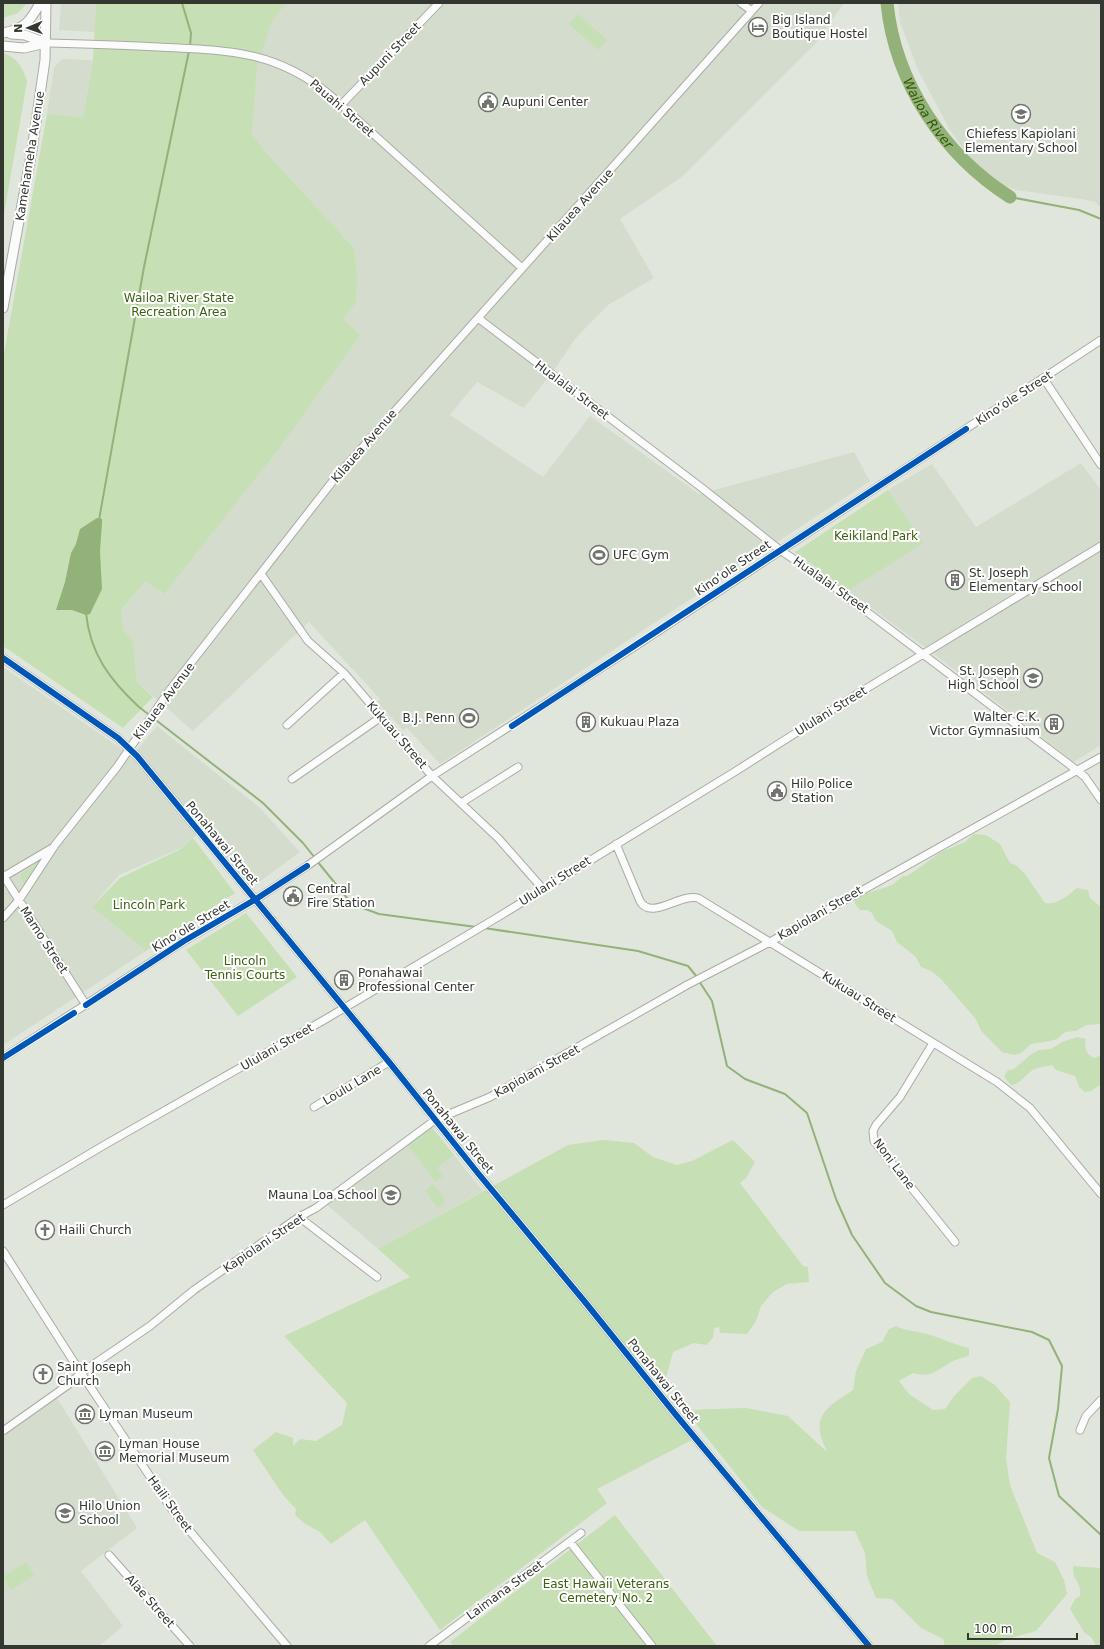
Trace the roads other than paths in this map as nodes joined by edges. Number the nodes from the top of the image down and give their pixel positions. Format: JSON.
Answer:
{"nodes":[{"id":1,"x":40,"y":3,"type":"edge"},
{"id":2,"x":46,"y":3,"type":"edge"},
{"id":3,"x":439,"y":3,"type":"edge"},
{"id":4,"x":741,"y":3,"type":"edge"},
{"id":5,"x":759,"y":3,"type":"edge"},
{"id":6,"x":752,"y":11,"type":"junction"},
{"id":7,"x":3,"y":33,"type":"edge"},
{"id":8,"x":46,"y":43,"type":"junction"},
{"id":9,"x":3,"y":46,"type":"edge"},
{"id":10,"x":341,"y":105,"type":"junction"},
{"id":11,"x":522,"y":268,"type":"junction"},
{"id":12,"x":3,"y":308,"type":"edge"},
{"id":13,"x":478,"y":318,"type":"junction"},
{"id":14,"x":1101,"y":340,"type":"edge"},
{"id":15,"x":1044,"y":379,"type":"junction"},
{"id":16,"x":1101,"y":465,"type":"edge"},
{"id":17,"x":1101,"y":546,"type":"edge"},
{"id":18,"x":780,"y":550,"type":"junction"},
{"id":19,"x":261,"y":574,"type":"junction"},
{"id":20,"x":924,"y":654,"type":"junction"},
{"id":21,"x":3,"y":658,"type":"edge"},
{"id":22,"x":344,"y":673,"type":"junction"},
{"id":23,"x":381,"y":718,"type":"junction"},
{"id":24,"x":287,"y":725,"type":"dead end"},
{"id":25,"x":130,"y":748,"type":"junction"},
{"id":26,"x":1101,"y":757,"type":"edge"},
{"id":27,"x":518,"y":767,"type":"dead end"},
{"id":28,"x":1078,"y":771,"type":"junction"},
{"id":29,"x":432,"y":776,"type":"junction"},
{"id":30,"x":292,"y":779,"type":"dead end"},
{"id":31,"x":1101,"y":800,"type":"edge"},
{"id":32,"x":461,"y":803,"type":"junction"},
{"id":33,"x":616,"y":844,"type":"junction"},
{"id":34,"x":56,"y":846,"type":"junction"},
{"id":35,"x":3,"y":876,"type":"edge"},
{"id":36,"x":543,"y":888,"type":"junction"},
{"id":37,"x":256,"y":899,"type":"junction"},
{"id":38,"x":19,"y":900,"type":"junction"},
{"id":39,"x":3,"y":918,"type":"edge"},
{"id":40,"x":770,"y":942,"type":"junction"},
{"id":41,"x":86,"y":1005,"type":"junction"},
{"id":42,"x":344,"y":1008,"type":"junction"},
{"id":43,"x":933,"y":1044,"type":"junction"},
{"id":44,"x":3,"y":1058,"type":"edge"},
{"id":45,"x":389,"y":1062,"type":"junction"},
{"id":46,"x":314,"y":1107,"type":"dead end"},
{"id":47,"x":435,"y":1120,"type":"junction"},
{"id":48,"x":1101,"y":1194,"type":"edge"},
{"id":49,"x":3,"y":1205,"type":"edge"},
{"id":50,"x":299,"y":1217,"type":"junction"},
{"id":51,"x":955,"y":1242,"type":"dead end"},
{"id":52,"x":3,"y":1251,"type":"edge"},
{"id":53,"x":377,"y":1278,"type":"dead end"},
{"id":54,"x":81,"y":1373,"type":"junction"},
{"id":55,"x":1101,"y":1400,"type":"edge"},
{"id":56,"x":1080,"y":1430,"type":"dead end"},
{"id":57,"x":3,"y":1431,"type":"edge"},
{"id":58,"x":581,"y":1533,"type":"dead end"},
{"id":59,"x":570,"y":1542,"type":"junction"},
{"id":60,"x":109,"y":1556,"type":"dead end"},
{"id":61,"x":190,"y":1646,"type":"edge"},
{"id":62,"x":287,"y":1646,"type":"edge"},
{"id":63,"x":429,"y":1646,"type":"edge"},
{"id":64,"x":652,"y":1646,"type":"edge"},
{"id":65,"x":869,"y":1646,"type":"edge"}],
"edges":[{"from":1,"to":7,"type":"main road"},
{"from":2,"to":8,"type":"main road","name":"Kamehameha Avenue"},
{"from":3,"to":10,"type":"street","name":"Aupuni Street"},
{"from":4,"to":6,"type":"street"},
{"from":5,"to":6,"type":"street","name":"Kilauea Avenue"},
{"from":6,"to":11,"type":"street","name":"Kilauea Avenue"},
{"from":7,"to":8,"type":"main road"},
{"from":8,"to":9,"type":"main road"},
{"from":8,"to":10,"type":"street","name":"Pauahi Street"},
{"from":8,"to":12,"type":"main road","name":"Kamehameha Avenue"},
{"from":10,"to":11,"type":"street","name":"Pauahi Street"},
{"from":11,"to":13,"type":"street","name":"Kilauea Avenue"},
{"from":13,"to":18,"type":"street","name":"Hualalai Street"},
{"from":13,"to":19,"type":"street","name":"Kilauea Avenue"},
{"from":14,"to":15,"type":"street","name":"Kinoʻole Street"},
{"from":15,"to":16,"type":"street"},
{"from":15,"to":18,"type":"street","name":"Kinoʻole Street"},
{"from":17,"to":20,"type":"street","name":"Ululani Street"},
{"from":18,"to":20,"type":"street","name":"Hualalai Street"},
{"from":18,"to":29,"type":"street","name":"Kinoʻole Street"},
{"from":19,"to":22,"type":"street","name":"Kukuau Street"},
{"from":19,"to":25,"type":"street","name":"Kilauea Avenue"},
{"from":20,"to":28,"type":"street","name":"Hualalai Street"},
{"from":20,"to":33,"type":"street","name":"Ululani Street"},
{"from":21,"to":25,"type":"street","name":"Ponahawai Street"},
{"from":22,"to":23,"type":"street","name":"Kukuau Street"},
{"from":22,"to":24,"type":"street"},
{"from":23,"to":29,"type":"street","name":"Kukuau Street"},
{"from":23,"to":30,"type":"street"},
{"from":25,"to":34,"type":"street","name":"Kilauea Avenue"},
{"from":25,"to":37,"type":"street","name":"Ponahawai Street"},
{"from":26,"to":28,"type":"street","name":"Kapiolani Street"},
{"from":27,"to":32,"type":"street"},
{"from":28,"to":31,"type":"street","name":"Hualalai Street"},
{"from":28,"to":40,"type":"street","name":"Kapiolani Street"},
{"from":29,"to":32,"type":"street","name":"Kukuau Street"},
{"from":29,"to":37,"type":"street","name":"Kinoʻole Street"},
{"from":32,"to":36,"type":"street","name":"Kukuau Street"},
{"from":33,"to":36,"type":"street","name":"Ululani Street"},
{"from":33,"to":40,"type":"street","name":"Kukuau Street"},
{"from":34,"to":35,"type":"street"},
{"from":34,"to":38,"type":"street","name":"Kilauea Avenue"},
{"from":35,"to":38,"type":"street","name":"Mamo Street"},
{"from":36,"to":42,"type":"street","name":"Ululani Street"},
{"from":37,"to":41,"type":"street","name":"Kinoʻole Street"},
{"from":37,"to":42,"type":"street","name":"Ponahawai Street"},
{"from":38,"to":39,"type":"street","name":"Kilauea Avenue"},
{"from":38,"to":41,"type":"street","name":"Mamo Street"},
{"from":40,"to":43,"type":"street","name":"Kukuau Street"},
{"from":40,"to":47,"type":"street","name":"Kapiolani Street"},
{"from":41,"to":44,"type":"street","name":"Kinoʻole Street"},
{"from":42,"to":45,"type":"street","name":"Ponahawai Street"},
{"from":42,"to":49,"type":"street","name":"Ululani Street"},
{"from":43,"to":48,"type":"street","name":"Kukuau Street"},
{"from":43,"to":51,"type":"street","name":"Noni Lane"},
{"from":45,"to":46,"type":"street","name":"Loulu Lane"},
{"from":45,"to":47,"type":"street","name":"Ponahawai Street"},
{"from":47,"to":50,"type":"street","name":"Kapiolani Street"},
{"from":47,"to":65,"type":"street","name":"Ponahawai Street"},
{"from":50,"to":53,"type":"street"},
{"from":50,"to":54,"type":"street","name":"Kapiolani Street"},
{"from":52,"to":54,"type":"street","name":"Haili Street"},
{"from":54,"to":57,"type":"street","name":"Kapiolani Street"},
{"from":54,"to":62,"type":"street","name":"Haili Street"},
{"from":55,"to":56,"type":"street"},
{"from":58,"to":59,"type":"street","name":"Laimana Street"},
{"from":59,"to":63,"type":"street","name":"Laimana Street"},
{"from":59,"to":64,"type":"street"},
{"from":60,"to":61,"type":"street","name":"Alae Street"}]}
